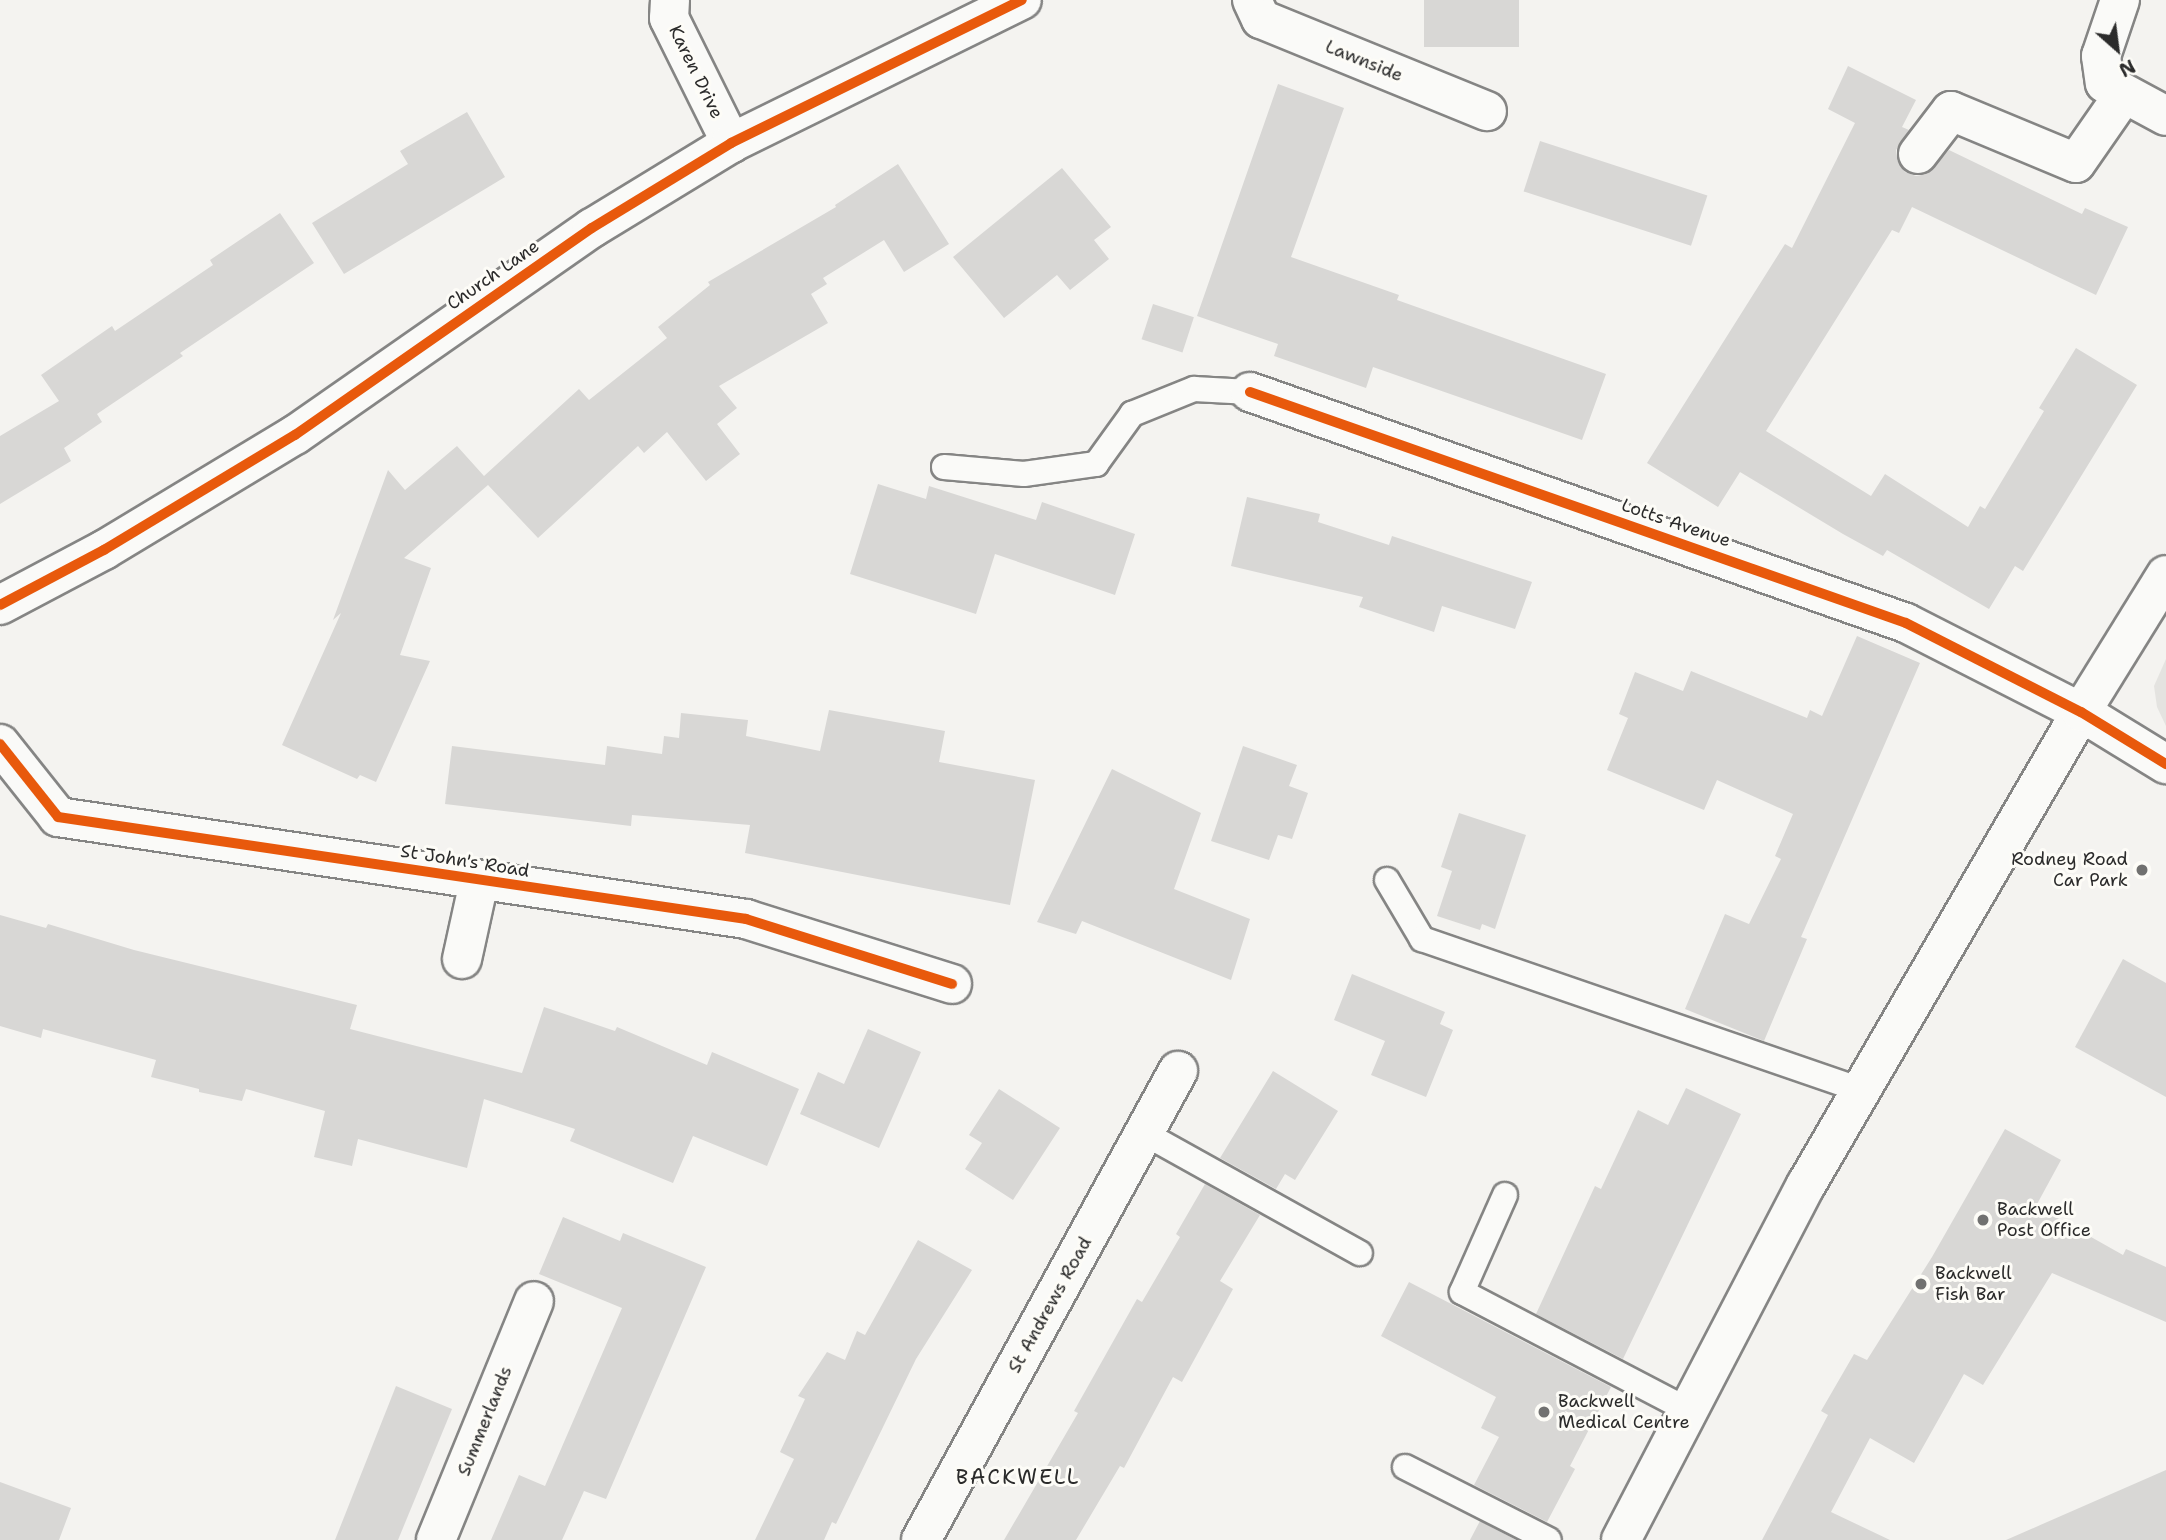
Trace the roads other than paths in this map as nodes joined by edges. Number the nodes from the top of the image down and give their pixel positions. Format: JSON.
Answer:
{"nodes":[{"id":1,"x":670,"y":0,"type":"edge"},
{"id":2,"x":1023,"y":0,"type":"edge"},
{"id":3,"x":1252,"y":0,"type":"edge"},
{"id":4,"x":2120,"y":0,"type":"edge"},
{"id":5,"x":2124,"y":94,"type":"junction"},
{"id":6,"x":1487,"y":111,"type":"dead end"},
{"id":7,"x":2166,"y":116,"type":"edge"},
{"id":8,"x":731,"y":142,"type":"junction"},
{"id":9,"x":1918,"y":154,"type":"dead end"},
{"id":10,"x":1250,"y":392,"type":"joint"},
{"id":11,"x":944,"y":467,"type":"dead end"},
{"id":12,"x":2166,"y":575,"type":"edge"},
{"id":13,"x":0,"y":605,"type":"edge"},
{"id":14,"x":2081,"y":712,"type":"junction"},
{"id":15,"x":0,"y":744,"type":"edge"},
{"id":16,"x":2166,"y":764,"type":"edge"},
{"id":17,"x":1387,"y":880,"type":"dead end"},
{"id":18,"x":480,"y":881,"type":"junction"},
{"id":19,"x":462,"y":959,"type":"dead end"},
{"id":20,"x":952,"y":985,"type":"dead end"},
{"id":21,"x":1178,"y":1071,"type":"dead end"},
{"id":22,"x":1861,"y":1090,"type":"junction"},
{"id":23,"x":1144,"y":1133,"type":"junction"},
{"id":24,"x":1505,"y":1195,"type":"dead end"},
{"id":25,"x":1360,"y":1253,"type":"dead end"},
{"id":26,"x":534,"y":1301,"type":"dead end"},
{"id":27,"x":1688,"y":1410,"type":"junction"},
{"id":28,"x":1405,"y":1467,"type":"dead end"},
{"id":29,"x":436,"y":1540,"type":"edge"},
{"id":30,"x":921,"y":1540,"type":"edge"},
{"id":31,"x":1549,"y":1540,"type":"edge"},
{"id":32,"x":1621,"y":1540,"type":"edge"}],
"edges":[{"from":1,"to":8,"type":"street","name":"Karen Drive"},
{"from":2,"to":8,"type":"street","name":"Church Lane"},
{"from":3,"to":6,"type":"street","name":"Lawnside"},
{"from":4,"to":5,"type":"street"},
{"from":5,"to":7,"type":"street"},
{"from":5,"to":9,"type":"street"},
{"from":8,"to":13,"type":"street","name":"Church Lane"},
{"from":10,"to":11,"type":"lane"},
{"from":10,"to":14,"type":"street","name":"Lotts Avenue"},
{"from":12,"to":14,"type":"street"},
{"from":14,"to":16,"type":"street","name":"Lotts Avenue"},
{"from":14,"to":22,"type":"street"},
{"from":15,"to":18,"type":"street","name":"St John's Road"},
{"from":17,"to":22,"type":"lane"},
{"from":18,"to":19,"type":"street"},
{"from":18,"to":20,"type":"street","name":"St John's Road"},
{"from":21,"to":23,"type":"street","name":"St Andrews Road"},
{"from":22,"to":27,"type":"street"},
{"from":23,"to":25,"type":"lane"},
{"from":23,"to":30,"type":"street","name":"St Andrews Road"},
{"from":24,"to":27,"type":"lane"},
{"from":26,"to":29,"type":"street","name":"Summerlands"},
{"from":27,"to":32,"type":"street"},
{"from":28,"to":31,"type":"lane"}]}
